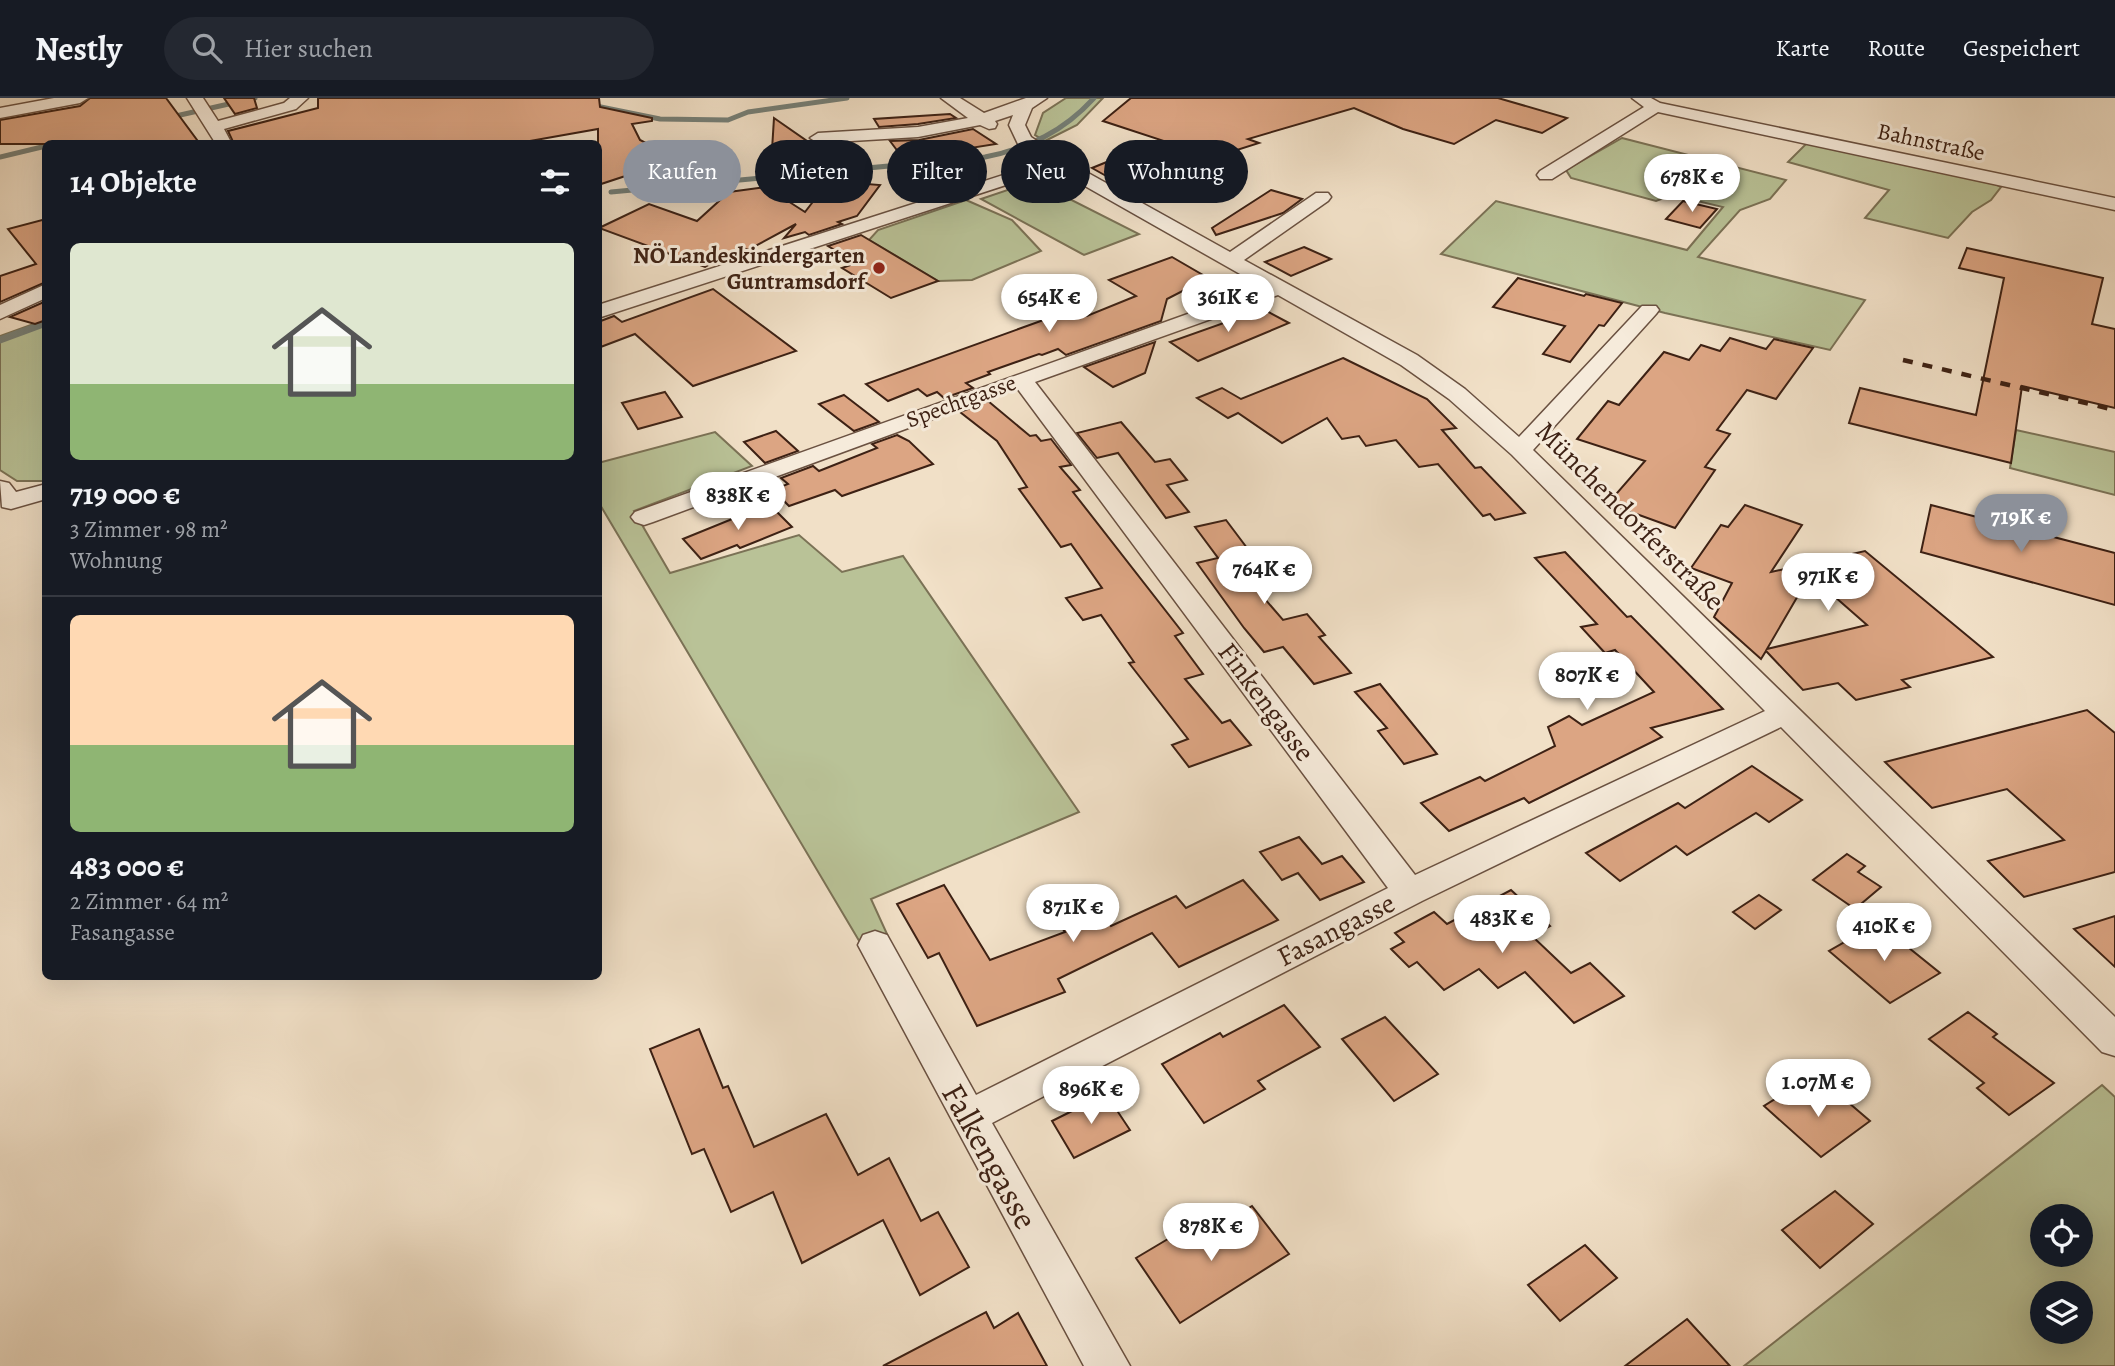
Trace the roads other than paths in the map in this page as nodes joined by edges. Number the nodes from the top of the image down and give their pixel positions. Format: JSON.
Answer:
{"nodes":[{"id":1,"x":80,"y":98,"type":"edge"},
{"id":2,"x":300,"y":98,"type":"edge"},
{"id":3,"x":949,"y":98,"type":"edge"},
{"id":4,"x":1032,"y":102,"type":"edge"},
{"id":5,"x":1648,"y":103,"type":"edge"},
{"id":6,"x":200,"y":106,"type":"edge"},
{"id":7,"x":0,"y":113,"type":"edge"},
{"id":8,"x":981,"y":120,"type":"junction"},
{"id":9,"x":220,"y":125,"type":"junction"},
{"id":10,"x":818,"y":138,"type":"dead end"},
{"id":11,"x":223,"y":140,"type":"edge"},
{"id":12,"x":1022,"y":140,"type":"edge"},
{"id":13,"x":1029,"y":140,"type":"edge"},
{"id":14,"x":1001,"y":159,"type":"edge"},
{"id":15,"x":1546,"y":175,"type":"dead end"},
{"id":16,"x":1090,"y":178,"type":"edge"},
{"id":17,"x":1322,"y":197,"type":"dead end"},
{"id":18,"x":2115,"y":204,"type":"edge"},
{"id":19,"x":1231,"y":260,"type":"junction"},
{"id":20,"x":1279,"y":288,"type":"junction"},
{"id":21,"x":42,"y":292,"type":"edge"},
{"id":22,"x":602,"y":310,"type":"edge"},
{"id":23,"x":1649,"y":310,"type":"dead end"},
{"id":24,"x":0,"y":313,"type":"edge"},
{"id":25,"x":1021,"y":379,"type":"junction"},
{"id":26,"x":1520,"y":450,"type":"junction"},
{"id":27,"x":42,"y":491,"type":"edge"},
{"id":28,"x":6,"y":495,"type":"edge"},
{"id":29,"x":644,"y":517,"type":"dead end"},
{"id":30,"x":1785,"y":713,"type":"junction"},
{"id":31,"x":1410,"y":892,"type":"junction"},
{"id":32,"x":875,"y":944,"type":"dead end"},
{"id":33,"x":2115,"y":1041,"type":"edge"},
{"id":34,"x":968,"y":1118,"type":"junction"},
{"id":35,"x":1108,"y":1366,"type":"edge"}],
"edges":[{"from":1,"to":7,"type":"street"},
{"from":2,"to":9,"type":"street"},
{"from":3,"to":8,"type":"street","name":"Münchendorferstraße"},
{"from":4,"to":8,"type":"street"},
{"from":4,"to":13,"type":"street"},
{"from":5,"to":15,"type":"street"},
{"from":5,"to":18,"type":"street","name":"Bahnstraße"},
{"from":6,"to":9,"type":"street"},
{"from":8,"to":10,"type":"street"},
{"from":8,"to":12,"type":"street","name":"Münchendorferstraße"},
{"from":9,"to":11,"type":"street"},
{"from":14,"to":22,"type":"street"},
{"from":16,"to":19,"type":"street","name":"Münchendorferstraße"},
{"from":17,"to":19,"type":"street"},
{"from":19,"to":20,"type":"street","name":"Münchendorferstraße"},
{"from":20,"to":25,"type":"street","name":"Spechtgasse"},
{"from":20,"to":26,"type":"street","name":"Münchendorferstraße"},
{"from":21,"to":24,"type":"street"},
{"from":23,"to":26,"type":"street"},
{"from":25,"to":29,"type":"street","name":"Spechtgasse"},
{"from":25,"to":31,"type":"street","name":"Finkengasse"},
{"from":26,"to":30,"type":"street","name":"Münchendorferstraße"},
{"from":27,"to":28,"type":"street"},
{"from":30,"to":31,"type":"street","name":"Fasangasse"},
{"from":30,"to":33,"type":"street","name":"Münchendorferstraße"},
{"from":31,"to":34,"type":"street","name":"Fasangasse"},
{"from":32,"to":34,"type":"street","name":"Falkengasse"},
{"from":34,"to":35,"type":"street","name":"Falkengasse"}]}
